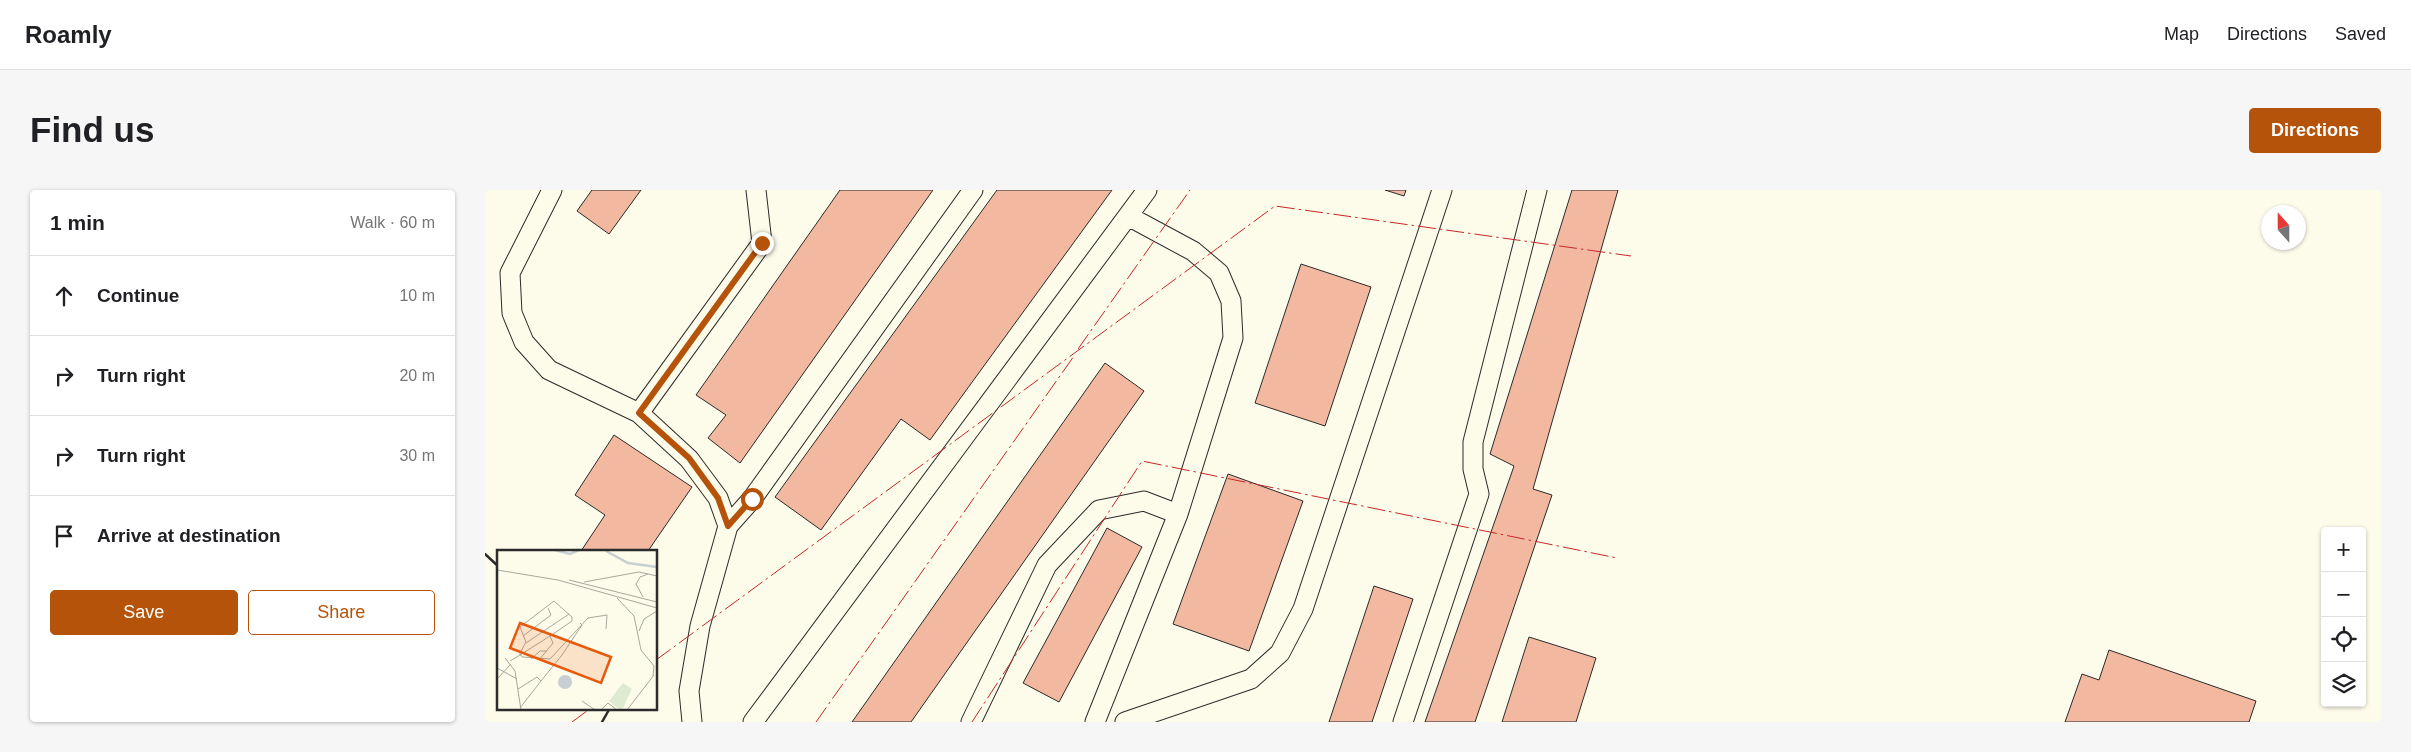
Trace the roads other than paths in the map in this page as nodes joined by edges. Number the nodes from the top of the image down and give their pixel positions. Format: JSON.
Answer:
{"nodes":[{"id":1,"x":552,"y":190,"type":"edge"},
{"id":2,"x":757,"y":190,"type":"edge"},
{"id":3,"x":973,"y":190,"type":"edge"},
{"id":4,"x":1147,"y":190,"type":"edge"},
{"id":5,"x":1442,"y":190,"type":"edge"},
{"id":6,"x":1537,"y":190,"type":"edge"},
{"id":7,"x":1127,"y":216,"type":"junction"},
{"id":8,"x":639,"y":413,"type":"junction"},
{"id":9,"x":1178,"y":514,"type":"junction"},
{"id":10,"x":728,"y":526,"type":"junction"},
{"id":11,"x":692,"y":722,"type":"edge"},
{"id":12,"x":753,"y":722,"type":"edge"},
{"id":13,"x":971,"y":722,"type":"edge"},
{"id":14,"x":1095,"y":722,"type":"edge"},
{"id":15,"x":1125,"y":722,"type":"edge"},
{"id":16,"x":1403,"y":722,"type":"edge"}],
"edges":[{"from":1,"to":8,"type":"lane"},
{"from":2,"to":8,"type":"lane"},
{"from":3,"to":10,"type":"lane"},
{"from":4,"to":7,"type":"lane"},
{"from":5,"to":15,"type":"lane"},
{"from":6,"to":16,"type":"lane"},
{"from":7,"to":9,"type":"lane"},
{"from":7,"to":12,"type":"lane"},
{"from":8,"to":10,"type":"lane"},
{"from":9,"to":13,"type":"lane"},
{"from":9,"to":14,"type":"lane"},
{"from":10,"to":11,"type":"lane"}]}
